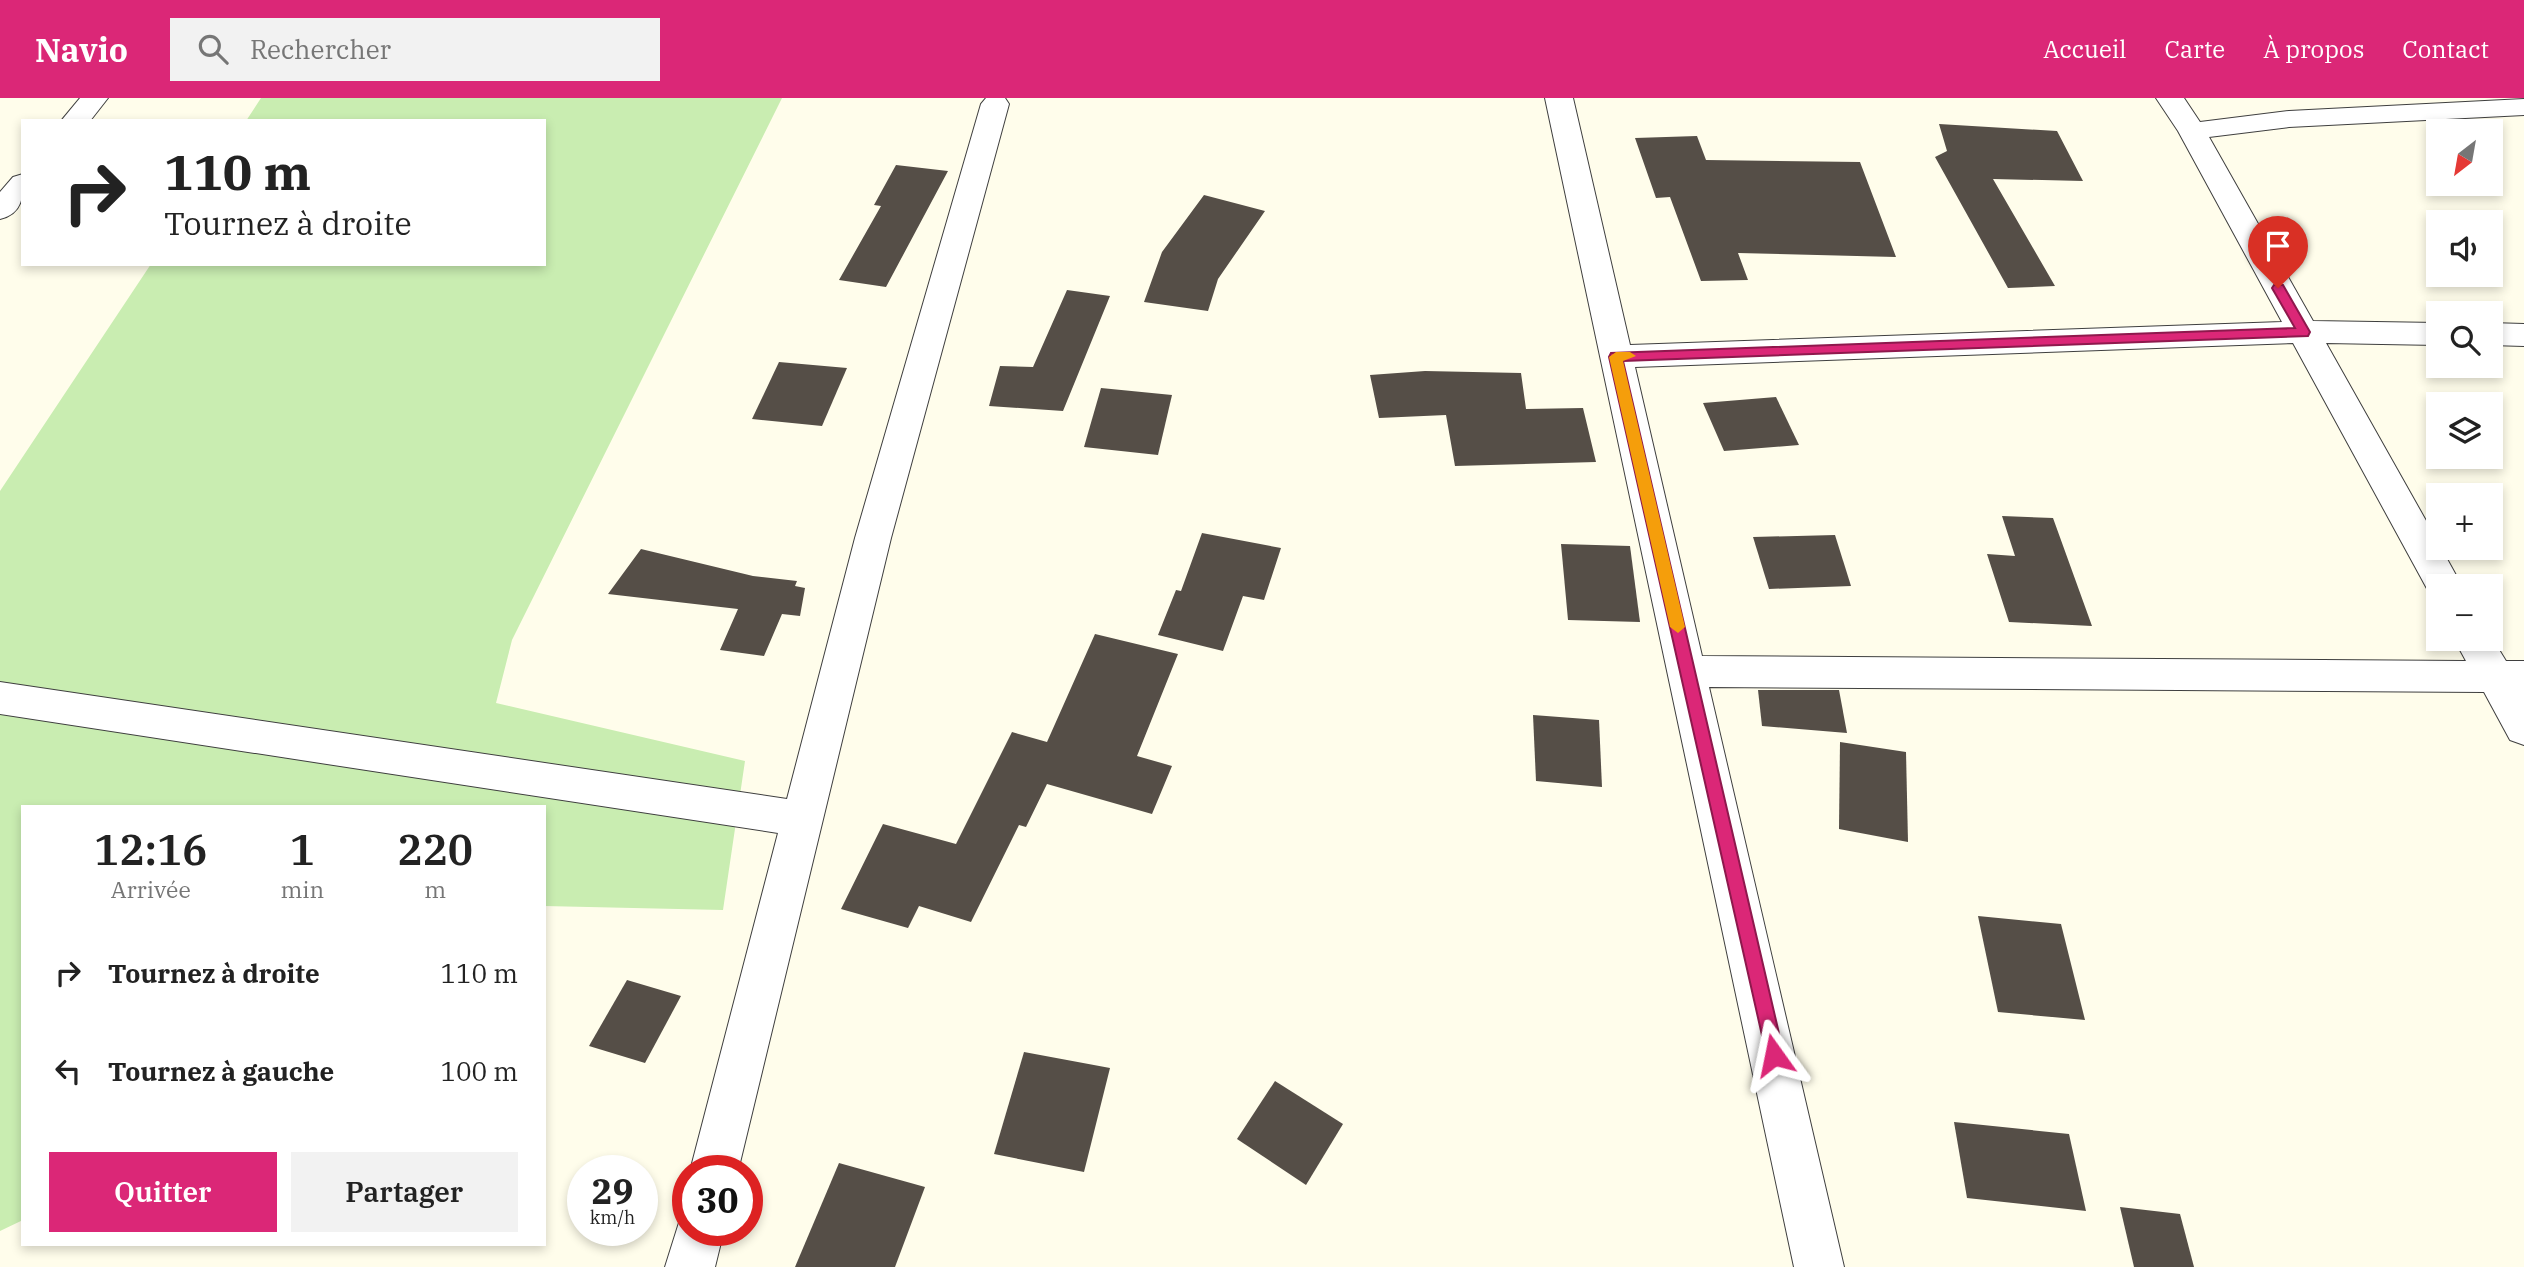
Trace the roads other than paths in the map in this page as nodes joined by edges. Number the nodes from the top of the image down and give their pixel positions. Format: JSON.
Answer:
{"nodes":[{"id":1,"x":94,"y":98,"type":"edge"},
{"id":2,"x":1559,"y":98,"type":"edge"},
{"id":3,"x":2169,"y":98,"type":"edge"},
{"id":4,"x":995,"y":104,"type":"dead end"},
{"id":5,"x":2524,"y":107,"type":"edge"},
{"id":6,"x":77,"y":119,"type":"edge"},
{"id":7,"x":2192,"y":131,"type":"junction"},
{"id":8,"x":21,"y":185,"type":"edge"},
{"id":9,"x":0,"y":210,"type":"edge"},
{"id":10,"x":2303,"y":332,"type":"junction"},
{"id":11,"x":2426,"y":334,"type":"edge"},
{"id":12,"x":2503,"y":334,"type":"edge"},
{"id":13,"x":2524,"y":335,"type":"edge"},
{"id":14,"x":1616,"y":357,"type":"junction"},
{"id":15,"x":2437,"y":574,"type":"edge"},
{"id":16,"x":2484,"y":651,"type":"edge"},
{"id":17,"x":1688,"y":671,"type":"junction"},
{"id":18,"x":2509,"y":677,"type":"edge"},
{"id":19,"x":0,"y":698,"type":"edge"},
{"id":20,"x":2524,"y":728,"type":"edge"},
{"id":21,"x":802,"y":819,"type":"junction"},
{"id":22,"x":718,"y":1155,"type":"edge"},
{"id":23,"x":695,"y":1246,"type":"edge"},
{"id":24,"x":690,"y":1267,"type":"edge"},
{"id":25,"x":1819,"y":1267,"type":"edge"}],
"edges":[{"from":1,"to":6,"type":"street"},
{"from":2,"to":14,"type":"street"},
{"from":3,"to":7,"type":"street"},
{"from":4,"to":21,"type":"street"},
{"from":5,"to":7,"type":"street"},
{"from":7,"to":10,"type":"street"},
{"from":8,"to":9,"type":"street"},
{"from":10,"to":11,"type":"street"},
{"from":10,"to":14,"type":"street"},
{"from":10,"to":15,"type":"street"},
{"from":12,"to":13,"type":"street"},
{"from":14,"to":17,"type":"street"},
{"from":16,"to":18,"type":"street"},
{"from":17,"to":18,"type":"street"},
{"from":17,"to":25,"type":"street"},
{"from":18,"to":20,"type":"street"},
{"from":19,"to":21,"type":"street"},
{"from":21,"to":22,"type":"street"},
{"from":23,"to":24,"type":"street"}]}
